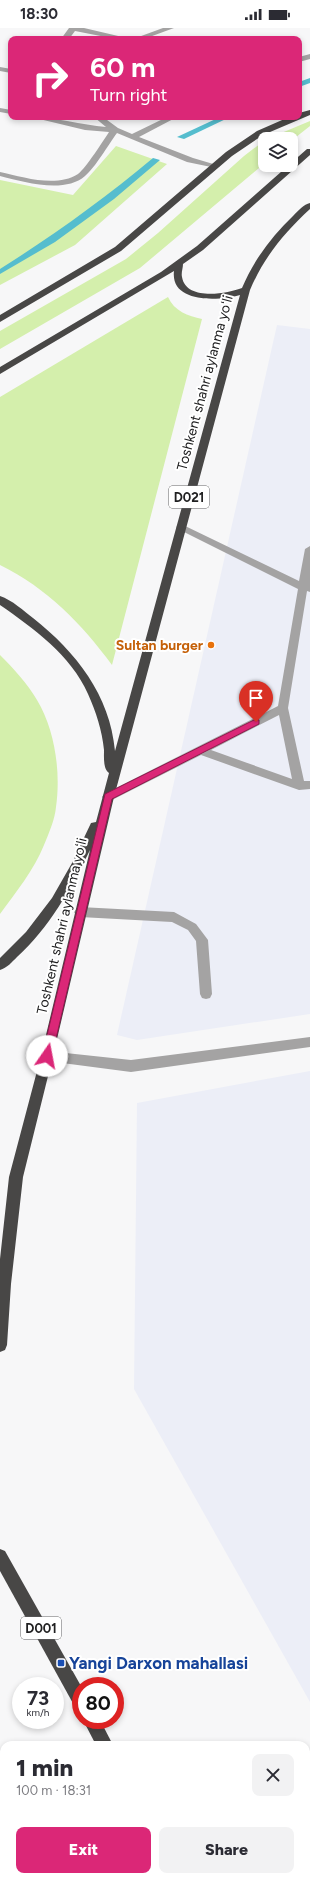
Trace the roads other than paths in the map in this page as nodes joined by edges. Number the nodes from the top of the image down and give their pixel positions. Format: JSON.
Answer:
{"nodes":[{"id":1,"x":73,"y":28,"type":"edge"},
{"id":2,"x":170,"y":28,"type":"edge"},
{"id":3,"x":112,"y":36,"type":"edge"},
{"id":4,"x":152,"y":36,"type":"edge"},
{"id":5,"x":49,"y":120,"type":"edge"},
{"id":6,"x":102,"y":120,"type":"edge"},
{"id":7,"x":111,"y":120,"type":"edge"},
{"id":8,"x":167,"y":120,"type":"edge"},
{"id":9,"x":289,"y":120,"type":"edge"},
{"id":10,"x":108,"y":124,"type":"junction"},
{"id":11,"x":115,"y":130,"type":"junction"},
{"id":12,"x":133,"y":137,"type":"junction"},
{"id":13,"x":310,"y":151,"type":"edge"},
{"id":14,"x":216,"y":166,"type":"junction"},
{"id":15,"x":0,"y":174,"type":"edge"},
{"id":16,"x":310,"y":205,"type":"edge"},
{"id":17,"x":179,"y":263,"type":"junction"},
{"id":18,"x":246,"y":290,"type":"junction"},
{"id":19,"x":0,"y":319,"type":"edge"},
{"id":20,"x":0,"y":371,"type":"edge"},
{"id":21,"x":181,"y":527,"type":"junction"},
{"id":22,"x":310,"y":549,"type":"edge"},
{"id":23,"x":307,"y":587,"type":"edge"},
{"id":24,"x":0,"y":600,"type":"edge"},
{"id":25,"x":283,"y":708,"type":"junction"},
{"id":26,"x":200,"y":750,"type":"junction"},
{"id":27,"x":304,"y":785,"type":"edge"},
{"id":28,"x":108,"y":797,"type":"junction"},
{"id":29,"x":80,"y":912,"type":"junction"},
{"id":30,"x":0,"y":965,"type":"edge"},
{"id":31,"x":206,"y":994,"type":"dead end"},
{"id":32,"x":310,"y":1042,"type":"edge"},
{"id":33,"x":47,"y":1056,"type":"junction"},
{"id":34,"x":0,"y":1345,"type":"edge"},
{"id":35,"x":0,"y":1556,"type":"edge"},
{"id":36,"x":72,"y":1685,"type":"edge"},
{"id":37,"x":96,"y":1729,"type":"edge"},
{"id":38,"x":103,"y":1741,"type":"edge"}],
"edges":[{"from":1,"to":3,"type":"street"},
{"from":2,"to":4,"type":"street"},
{"from":5,"to":11,"type":"street"},
{"from":6,"to":10,"type":"street"},
{"from":7,"to":10,"type":"street"},
{"from":8,"to":12,"type":"street"},
{"from":9,"to":14,"type":"highway"},
{"from":10,"to":11,"type":"street"},
{"from":11,"to":12,"type":"street"},
{"from":11,"to":15,"type":"street"},
{"from":12,"to":14,"type":"street"},
{"from":13,"to":17,"type":"highway"},
{"from":14,"to":19,"type":"highway"},
{"from":16,"to":18,"type":"highway","name":"Toshkent shahri aylanma yoʻli","number":"D021"},
{"from":17,"to":18,"type":"highway"},
{"from":17,"to":20,"type":"highway"},
{"from":18,"to":21,"type":"highway","name":"Toshkent shahri aylanma yoʻli","number":"D021"},
{"from":21,"to":23,"type":"street"},
{"from":21,"to":28,"type":"highway","name":"Toshkent shahri aylanma yoʻli","number":"D021"},
{"from":22,"to":23,"type":"street"},
{"from":23,"to":25,"type":"street"},
{"from":24,"to":28,"type":"highway","name":"Toshkent shahri aylanma yoʻli","number":"D021"},
{"from":25,"to":26,"type":"street"},
{"from":25,"to":27,"type":"street"},
{"from":26,"to":27,"type":"street"},
{"from":26,"to":28,"type":"street"},
{"from":28,"to":29,"type":"highway","name":"Toshkent shahri aylanma yoʻli","number":"D021"},
{"from":28,"to":30,"type":"highway","name":"Toshkent shahri aylanma yoʻli","number":"D021"},
{"from":29,"to":31,"type":"street"},
{"from":29,"to":33,"type":"highway","name":"Toshkent shahri aylanma yoʻli","number":"D021"},
{"from":32,"to":33,"type":"street"},
{"from":33,"to":34,"type":"highway","name":"Toshkent shahri aylanma yoʻli","number":"D021"},
{"from":35,"to":36,"type":"highway","number":"D001"},
{"from":37,"to":38,"type":"highway"}]}
